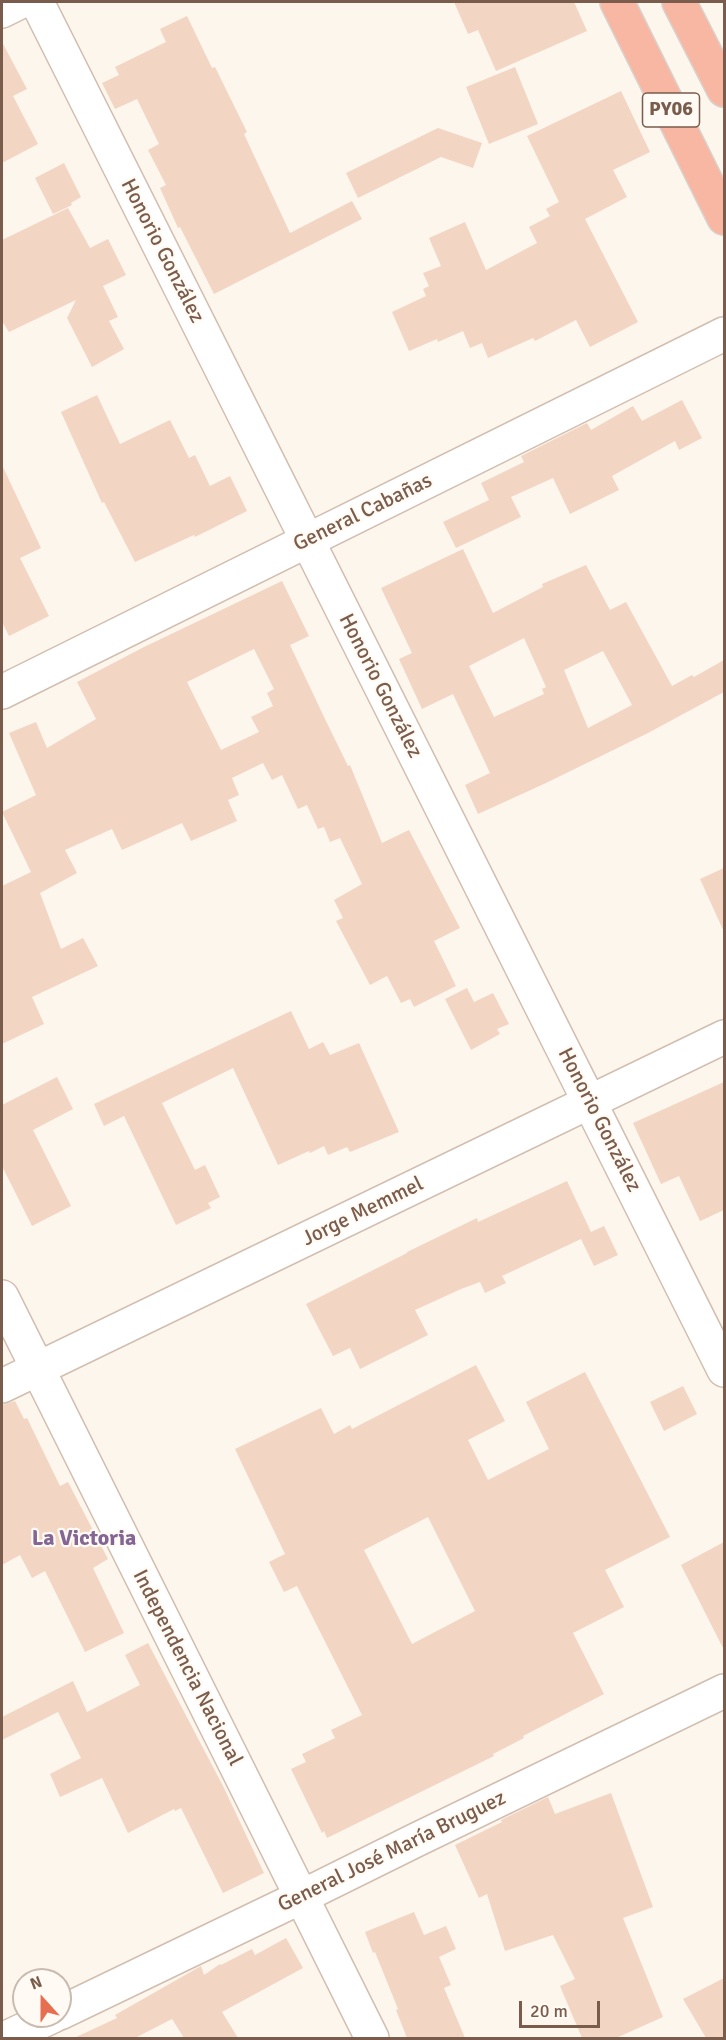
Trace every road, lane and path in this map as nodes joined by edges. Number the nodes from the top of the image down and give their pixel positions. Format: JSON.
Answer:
{"nodes":[{"id":1,"x":20,"y":2,"type":"edge"},
{"id":2,"x":37,"y":2,"type":"edge"},
{"id":3,"x":617,"y":2,"type":"edge"},
{"id":4,"x":679,"y":2,"type":"edge"},
{"id":5,"x":2,"y":11,"type":"edge"},
{"id":6,"x":724,"y":90,"type":"edge"},
{"id":7,"x":724,"y":218,"type":"edge"},
{"id":8,"x":724,"y":334,"type":"edge"},
{"id":9,"x":307,"y":540,"type":"junction"},
{"id":10,"x":2,"y":692,"type":"edge"},
{"id":11,"x":724,"y":1037,"type":"edge"},
{"id":12,"x":590,"y":1102,"type":"junction"},
{"id":13,"x":2,"y":1297,"type":"edge"},
{"id":14,"x":38,"y":1369,"type":"junction"},
{"id":15,"x":724,"y":1370,"type":"edge"},
{"id":16,"x":2,"y":1386,"type":"edge"},
{"id":17,"x":724,"y":1691,"type":"edge"},
{"id":18,"x":301,"y":1898,"type":"junction"},
{"id":19,"x":72,"y":2007,"type":"edge"},
{"id":20,"x":27,"y":2028,"type":"edge"},
{"id":21,"x":6,"y":2038,"type":"edge"},
{"id":22,"x":372,"y":2038,"type":"edge"}],
"edges":[{"from":1,"to":5,"type":"street"},
{"from":2,"to":9,"type":"street","name":"Honorio González"},
{"from":3,"to":7,"type":"highway","number":"PY06"},
{"from":4,"to":6,"type":"highway","number":"PY06"},
{"from":8,"to":9,"type":"street","name":"General Cabañas"},
{"from":9,"to":10,"type":"street","name":"General Cabañas"},
{"from":9,"to":12,"type":"street","name":"Honorio González"},
{"from":11,"to":12,"type":"street","name":"Jorge Memmel"},
{"from":12,"to":14,"type":"street","name":"Jorge Memmel"},
{"from":12,"to":15,"type":"street","name":"Honorio González"},
{"from":13,"to":14,"type":"street","name":"Independencia Nacional"},
{"from":14,"to":16,"type":"street","name":"Jorge Memmel"},
{"from":14,"to":18,"type":"street","name":"Independencia Nacional"},
{"from":17,"to":18,"type":"street","name":"General José María Bruguez"},
{"from":18,"to":19,"type":"street","name":"General José María Bruguez"},
{"from":18,"to":22,"type":"street","name":"Independencia Nacional"},
{"from":20,"to":21,"type":"street"}]}
